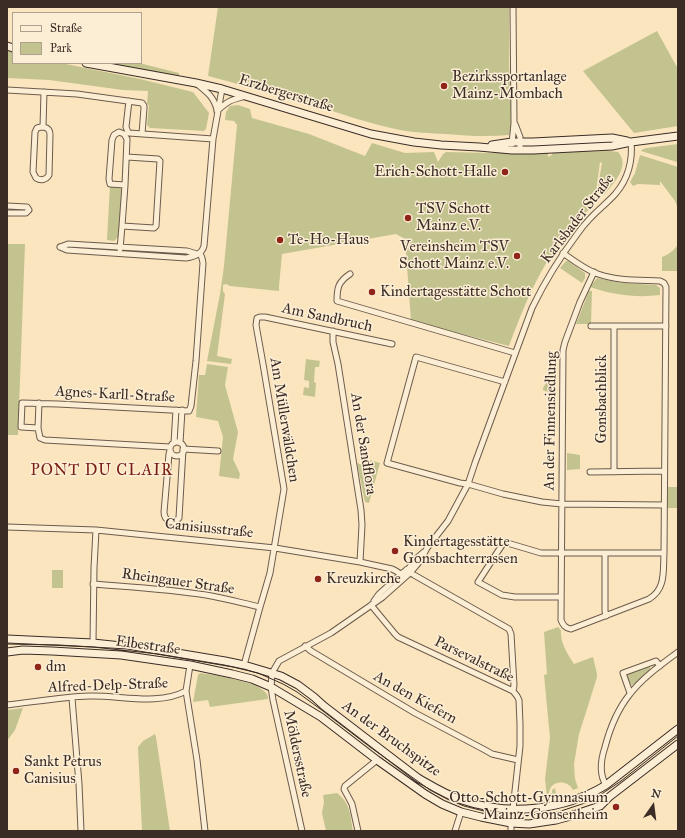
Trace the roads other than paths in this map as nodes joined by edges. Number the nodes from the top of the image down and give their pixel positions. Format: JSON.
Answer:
{"nodes":[{"id":1,"x":513,"y":7,"type":"edge"},
{"id":2,"x":92,"y":64,"type":"edge"},
{"id":3,"x":196,"y":83,"type":"junction"},
{"id":4,"x":222,"y":89,"type":"junction"},
{"id":5,"x":7,"y":90,"type":"edge"},
{"id":6,"x":44,"y":92,"type":"junction"},
{"id":7,"x":248,"y":96,"type":"junction"},
{"id":8,"x":129,"y":101,"type":"junction"},
{"id":9,"x":218,"y":111,"type":"junction"},
{"id":10,"x":514,"y":123,"type":"junction"},
{"id":11,"x":43,"y":126,"type":"junction"},
{"id":12,"x":126,"y":133,"type":"junction"},
{"id":13,"x":142,"y":134,"type":"junction"},
{"id":14,"x":678,"y":136,"type":"edge"},
{"id":15,"x":213,"y":139,"type":"junction"},
{"id":16,"x":632,"y":142,"type":"junction"},
{"id":17,"x":512,"y":146,"type":"junction"},
{"id":18,"x":520,"y":146,"type":"junction"},
{"id":19,"x":126,"y":157,"type":"junction"},
{"id":20,"x":125,"y":185,"type":"junction"},
{"id":21,"x":7,"y":206,"type":"edge"},
{"id":22,"x":7,"y":213,"type":"edge"},
{"id":23,"x":122,"y":226,"type":"junction"},
{"id":24,"x":120,"y":247,"type":"junction"},
{"id":25,"x":120,"y":253,"type":"junction"},
{"id":26,"x":564,"y":253,"type":"junction"},
{"id":27,"x":198,"y":254,"type":"junction"},
{"id":28,"x":594,"y":272,"type":"junction"},
{"id":29,"x":350,"y":274,"type":"dead end"},
{"id":30,"x":257,"y":318,"type":"joint"},
{"id":31,"x":591,"y":326,"type":"dead end"},
{"id":32,"x":614,"y":326,"type":"junction"},
{"id":33,"x":666,"y":326,"type":"junction"},
{"id":34,"x":333,"y":331,"type":"junction"},
{"id":35,"x":392,"y":344,"type":"dead end"},
{"id":36,"x":515,"y":353,"type":"junction"},
{"id":37,"x":505,"y":382,"type":"junction"},
{"id":38,"x":39,"y":403,"type":"junction"},
{"id":39,"x":179,"y":410,"type":"junction"},
{"id":40,"x":38,"y":428,"type":"junction"},
{"id":41,"x":180,"y":444,"type":"junction"},
{"id":42,"x":172,"y":447,"type":"junction"},
{"id":43,"x":183,"y":450,"type":"junction"},
{"id":44,"x":218,"y":451,"type":"dead end"},
{"id":45,"x":590,"y":472,"type":"dead end"},
{"id":46,"x":614,"y":472,"type":"junction"},
{"id":47,"x":664,"y":472,"type":"junction"},
{"id":48,"x":468,"y":484,"type":"junction"},
{"id":49,"x":562,"y":504,"type":"junction"},
{"id":50,"x":664,"y":505,"type":"junction"},
{"id":51,"x":7,"y":526,"type":"edge"},
{"id":52,"x":96,"y":530,"type":"junction"},
{"id":53,"x":275,"y":548,"type":"junction"},
{"id":54,"x":561,"y":553,"type":"junction"},
{"id":55,"x":605,"y":553,"type":"junction"},
{"id":56,"x":664,"y":554,"type":"junction"},
{"id":57,"x":360,"y":562,"type":"junction"},
{"id":58,"x":408,"y":572,"type":"junction"},
{"id":59,"x":403,"y":576,"type":"junction"},
{"id":60,"x":93,"y":584,"type":"junction"},
{"id":61,"x":561,"y":597,"type":"junction"},
{"id":62,"x":371,"y":605,"type":"junction"},
{"id":63,"x":260,"y":607,"type":"junction"},
{"id":64,"x":606,"y":616,"type":"junction"},
{"id":65,"x":7,"y":640,"type":"edge"},
{"id":66,"x":93,"y":643,"type":"junction"},
{"id":67,"x":305,"y":646,"type":"junction"},
{"id":68,"x":7,"y":652,"type":"edge"},
{"id":69,"x":678,"y":652,"type":"edge"},
{"id":70,"x":190,"y":665,"type":"junction"},
{"id":71,"x":244,"y":665,"type":"junction"},
{"id":72,"x":660,"y":666,"type":"junction"},
{"id":73,"x":272,"y":673,"type":"junction"},
{"id":74,"x":271,"y":684,"type":"junction"},
{"id":75,"x":186,"y":691,"type":"junction"},
{"id":76,"x":513,"y":691,"type":"junction"},
{"id":77,"x":282,"y":693,"type":"joint"},
{"id":78,"x":630,"y":693,"type":"junction"},
{"id":79,"x":72,"y":698,"type":"junction"},
{"id":80,"x":7,"y":705,"type":"edge"},
{"id":81,"x":678,"y":729,"type":"edge"},
{"id":82,"x":678,"y":744,"type":"edge"},
{"id":83,"x":377,"y":760,"type":"junction"},
{"id":84,"x":518,"y":760,"type":"junction"},
{"id":85,"x":606,"y":785,"type":"junction"},
{"id":86,"x":513,"y":809,"type":"junction"},
{"id":87,"x":461,"y":812,"type":"junction"},
{"id":88,"x":511,"y":823,"type":"junction"},
{"id":89,"x":81,"y":831,"type":"edge"},
{"id":90,"x":205,"y":831,"type":"edge"},
{"id":91,"x":302,"y":831,"type":"edge"},
{"id":92,"x":358,"y":831,"type":"edge"},
{"id":93,"x":455,"y":831,"type":"edge"},
{"id":94,"x":511,"y":831,"type":"edge"}],
"edges":[{"from":1,"to":10,"type":"street"},
{"from":2,"to":3,"type":"main road","name":"Erzbergerstraße"},
{"from":3,"to":4,"type":"main road","name":"Erzbergerstraße"},
{"from":3,"to":9,"type":"street"},
{"from":4,"to":7,"type":"main road","name":"Erzbergerstraße"},
{"from":4,"to":9,"type":"street"},
{"from":5,"to":6,"type":"street"},
{"from":6,"to":8,"type":"street"},
{"from":6,"to":11,"type":"street"},
{"from":7,"to":9,"type":"street"},
{"from":7,"to":17,"type":"main road","name":"Erzbergerstraße"},
{"from":8,"to":12,"type":"street"},
{"from":8,"to":13,"type":"street"},
{"from":9,"to":15,"type":"street"},
{"from":10,"to":17,"type":"street"},
{"from":10,"to":18,"type":"street"},
{"from":11,"to":11,"type":"street"},
{"from":12,"to":13,"type":"street"},
{"from":12,"to":19,"type":"street"},
{"from":12,"to":20,"type":"street"},
{"from":13,"to":15,"type":"street"},
{"from":14,"to":16,"type":"main road","name":"Erzbergerstraße"},
{"from":15,"to":27,"type":"street"},
{"from":16,"to":18,"type":"main road","name":"Erzbergerstraße"},
{"from":16,"to":26,"type":"street","name":"Karlsbader Straße"},
{"from":17,"to":18,"type":"main road","name":"Erzbergerstraße"},
{"from":19,"to":20,"type":"street"},
{"from":19,"to":23,"type":"street"},
{"from":20,"to":23,"type":"street"},
{"from":21,"to":22,"type":"street"},
{"from":23,"to":24,"type":"street"},
{"from":24,"to":25,"type":"street"},
{"from":24,"to":25,"type":"street"},
{"from":24,"to":27,"type":"street"},
{"from":25,"to":27,"type":"street"},
{"from":26,"to":28,"type":"street"},
{"from":26,"to":36,"type":"street","name":"Karlsbader Straße"},
{"from":27,"to":39,"type":"street","name":"Agnes-Karll-Straße"},
{"from":28,"to":33,"type":"street"},
{"from":28,"to":49,"type":"street","name":"An der Finnensiedlung"},
{"from":29,"to":36,"type":"street"},
{"from":30,"to":34,"type":"street","name":"Am Sandbruch"},
{"from":30,"to":53,"type":"street","name":"Am Müllerwäldchen"},
{"from":31,"to":32,"type":"street"},
{"from":32,"to":33,"type":"street"},
{"from":32,"to":46,"type":"street","name":"Gonsbachblick"},
{"from":33,"to":47,"type":"street"},
{"from":34,"to":35,"type":"street","name":"Am Sandbruch"},
{"from":34,"to":57,"type":"street","name":"An der Sandflora"},
{"from":36,"to":37,"type":"street","name":"Karlsbader Straße"},
{"from":37,"to":48,"type":"street","name":"Karlsbader Straße"},
{"from":37,"to":48,"type":"street"},
{"from":38,"to":39,"type":"street","name":"Agnes-Karll-Straße"},
{"from":38,"to":40,"type":"street","name":"Agnes-Karll-Straße"},
{"from":38,"to":40,"type":"street","name":"Agnes-Karll-Straße"},
{"from":39,"to":41,"type":"street"},
{"from":39,"to":42,"type":"street"},
{"from":40,"to":42,"type":"street"},
{"from":41,"to":42,"type":"street"},
{"from":41,"to":43,"type":"street"},
{"from":42,"to":43,"type":"street"},
{"from":42,"to":43,"type":"street"},
{"from":43,"to":44,"type":"street"},
{"from":45,"to":46,"type":"street"},
{"from":46,"to":47,"type":"street"},
{"from":47,"to":50,"type":"street"},
{"from":48,"to":49,"type":"street"},
{"from":48,"to":58,"type":"street","name":"Karlsbader Straße"},
{"from":49,"to":50,"type":"street"},
{"from":49,"to":54,"type":"street","name":"An der Finnensiedlung"},
{"from":50,"to":56,"type":"street"},
{"from":51,"to":52,"type":"street","name":"Canisiusstraße"},
{"from":52,"to":53,"type":"street","name":"Canisiusstraße"},
{"from":52,"to":60,"type":"street"},
{"from":53,"to":57,"type":"street","name":"Canisiusstraße"},
{"from":53,"to":63,"type":"street","name":"Am Müllerwäldchen"},
{"from":54,"to":55,"type":"street"},
{"from":54,"to":61,"type":"street","name":"An der Finnensiedlung"},
{"from":54,"to":61,"type":"street"},
{"from":55,"to":56,"type":"street"},
{"from":55,"to":64,"type":"street"},
{"from":56,"to":64,"type":"street"},
{"from":57,"to":59,"type":"street","name":"Canisiusstraße"},
{"from":58,"to":59,"type":"street","name":"Karlsbader Straße"},
{"from":58,"to":76,"type":"street"},
{"from":59,"to":62,"type":"street","name":"Karlsbader Straße"},
{"from":60,"to":63,"type":"street","name":"Rheingauer Straße"},
{"from":60,"to":66,"type":"street"},
{"from":61,"to":64,"type":"street","name":"An der Finnensiedlung"},
{"from":62,"to":67,"type":"street","name":"Karlsbader Straße"},
{"from":62,"to":76,"type":"street","name":"Parsevalstraße"},
{"from":63,"to":71,"type":"street","name":"Am Müllerwäldchen"},
{"from":65,"to":66,"type":"main road","name":"Elbestraße"},
{"from":66,"to":71,"type":"main road","name":"Elbestraße"},
{"from":67,"to":73,"type":"street","name":"Karlsbader Straße"},
{"from":67,"to":84,"type":"street","name":"An den Kiefern"},
{"from":68,"to":70,"type":"main road","name":"Elbestraße"},
{"from":69,"to":72,"type":"street"},
{"from":70,"to":74,"type":"main road","name":"Elbestraße"},
{"from":70,"to":75,"type":"street"},
{"from":71,"to":73,"type":"main road","name":"Elbestraße"},
{"from":72,"to":78,"type":"street"},
{"from":72,"to":78,"type":"street"},
{"from":73,"to":74,"type":"street"},
{"from":73,"to":86,"type":"main road","name":"An der Bruchspitze"},
{"from":74,"to":77,"type":"main road","name":"Elbestraße"},
{"from":74,"to":91,"type":"street","name":"Möldersstraße"},
{"from":75,"to":79,"type":"street","name":"Alfred-Delp-Straße"},
{"from":75,"to":90,"type":"street"},
{"from":76,"to":84,"type":"street","name":"Parsevalstraße"},
{"from":77,"to":83,"type":"main road","name":"An der Bruchspitze"},
{"from":78,"to":85,"type":"street"},
{"from":79,"to":80,"type":"street","name":"Alfred-Delp-Straße"},
{"from":79,"to":89,"type":"street"},
{"from":81,"to":85,"type":"main road","name":"An der Bruchspitze"},
{"from":82,"to":88,"type":"main road","name":"An der Bruchspitze"},
{"from":83,"to":87,"type":"main road","name":"An der Bruchspitze"},
{"from":83,"to":92,"type":"street"},
{"from":84,"to":86,"type":"street","name":"Parsevalstraße"},
{"from":85,"to":86,"type":"main road","name":"An der Bruchspitze"},
{"from":87,"to":88,"type":"main road","name":"An der Bruchspitze"},
{"from":87,"to":93,"type":"street"},
{"from":88,"to":94,"type":"street"}]}
